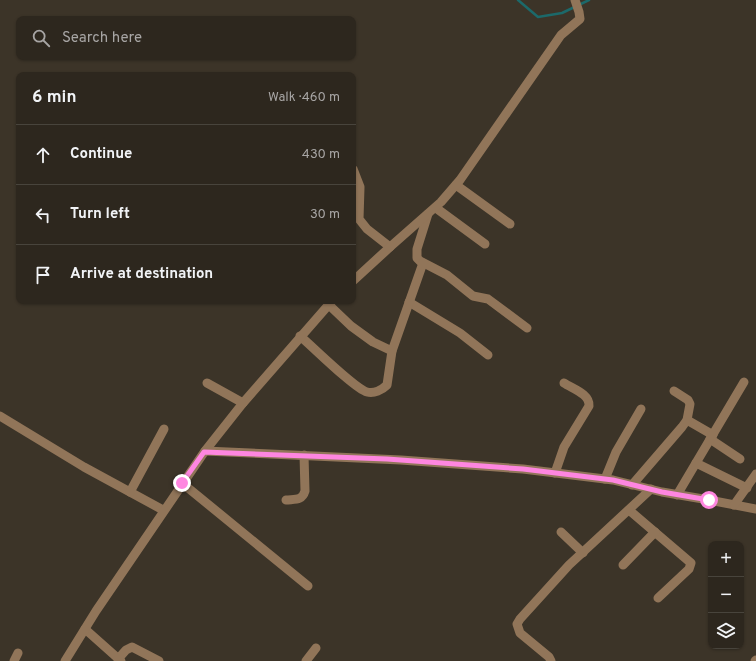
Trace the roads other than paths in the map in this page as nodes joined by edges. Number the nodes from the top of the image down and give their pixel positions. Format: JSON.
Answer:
{"nodes":[{"id":1,"x":575,"y":0,"type":"edge"},
{"id":2,"x":356,"y":177,"type":"edge"},
{"id":3,"x":456,"y":185,"type":"junction"},
{"id":4,"x":436,"y":208,"type":"junction"},
{"id":5,"x":428,"y":214,"type":"junction"},
{"id":6,"x":510,"y":224,"type":"dead end"},
{"id":7,"x":485,"y":244,"type":"dead end"},
{"id":8,"x":390,"y":246,"type":"junction"},
{"id":9,"x":423,"y":263,"type":"junction"},
{"id":10,"x":356,"y":278,"type":"edge"},
{"id":11,"x":409,"y":302,"type":"junction"},
{"id":12,"x":329,"y":304,"type":"edge"},
{"id":13,"x":331,"y":304,"type":"edge"},
{"id":14,"x":527,"y":328,"type":"dead end"},
{"id":15,"x":300,"y":336,"type":"junction"},
{"id":16,"x":392,"y":351,"type":"junction"},
{"id":17,"x":488,"y":355,"type":"dead end"},
{"id":18,"x":744,"y":382,"type":"dead end"},
{"id":19,"x":207,"y":383,"type":"dead end"},
{"id":20,"x":564,"y":383,"type":"dead end"},
{"id":21,"x":674,"y":391,"type":"dead end"},
{"id":22,"x":243,"y":402,"type":"junction"},
{"id":23,"x":640,"y":409,"type":"dead end"},
{"id":24,"x":0,"y":416,"type":"edge"},
{"id":25,"x":687,"y":420,"type":"junction"},
{"id":26,"x":164,"y":429,"type":"dead end"},
{"id":27,"x":712,"y":437,"type":"junction"},
{"id":28,"x":204,"y":452,"type":"junction"},
{"id":29,"x":304,"y":455,"type":"junction"},
{"id":30,"x":740,"y":459,"type":"dead end"},
{"id":31,"x":696,"y":463,"type":"junction"},
{"id":32,"x":555,"y":473,"type":"junction"},
{"id":33,"x":756,"y":474,"type":"edge"},
{"id":34,"x":605,"y":479,"type":"junction"},
{"id":35,"x":182,"y":483,"type":"junction"},
{"id":36,"x":632,"y":485,"type":"junction"},
{"id":37,"x":747,"y":488,"type":"junction"},
{"id":38,"x":651,"y":489,"type":"junction"},
{"id":39,"x":130,"y":492,"type":"junction"},
{"id":40,"x":677,"y":494,"type":"junction"},
{"id":41,"x":286,"y":500,"type":"dead end"},
{"id":42,"x":734,"y":505,"type":"junction"},
{"id":43,"x":756,"y":509,"type":"edge"},
{"id":44,"x":163,"y":510,"type":"junction"},
{"id":45,"x":629,"y":510,"type":"junction"},
{"id":46,"x":561,"y":532,"type":"dead end"},
{"id":47,"x":655,"y":532,"type":"junction"},
{"id":48,"x":583,"y":553,"type":"junction"},
{"id":49,"x":623,"y":565,"type":"dead end"},
{"id":50,"x":308,"y":586,"type":"dead end"},
{"id":51,"x":658,"y":598,"type":"dead end"},
{"id":52,"x":85,"y":629,"type":"junction"},
{"id":53,"x":316,"y":648,"type":"dead end"},
{"id":54,"x":120,"y":660,"type":"edge"},
{"id":55,"x":65,"y":661,"type":"edge"},
{"id":56,"x":159,"y":661,"type":"edge"},
{"id":57,"x":306,"y":661,"type":"edge"},
{"id":58,"x":552,"y":661,"type":"edge"}],
"edges":[{"from":1,"to":3,"type":"street"},
{"from":2,"to":8,"type":"street"},
{"from":3,"to":4,"type":"street"},
{"from":3,"to":6,"type":"street"},
{"from":4,"to":5,"type":"street"},
{"from":4,"to":7,"type":"street"},
{"from":5,"to":8,"type":"street"},
{"from":5,"to":9,"type":"street"},
{"from":8,"to":10,"type":"street"},
{"from":9,"to":11,"type":"street"},
{"from":9,"to":14,"type":"street"},
{"from":11,"to":16,"type":"street"},
{"from":11,"to":17,"type":"street"},
{"from":12,"to":15,"type":"street"},
{"from":13,"to":16,"type":"street"},
{"from":15,"to":16,"type":"street"},
{"from":15,"to":22,"type":"street"},
{"from":18,"to":27,"type":"street"},
{"from":19,"to":22,"type":"street"},
{"from":20,"to":32,"type":"street"},
{"from":21,"to":25,"type":"street"},
{"from":22,"to":28,"type":"street"},
{"from":23,"to":34,"type":"street"},
{"from":24,"to":39,"type":"street"},
{"from":25,"to":27,"type":"street"},
{"from":25,"to":36,"type":"street"},
{"from":26,"to":39,"type":"street"},
{"from":27,"to":30,"type":"street"},
{"from":27,"to":31,"type":"street"},
{"from":28,"to":29,"type":"street"},
{"from":28,"to":35,"type":"street"},
{"from":29,"to":32,"type":"street"},
{"from":29,"to":41,"type":"street"},
{"from":31,"to":37,"type":"street"},
{"from":31,"to":40,"type":"street"},
{"from":32,"to":34,"type":"street"},
{"from":33,"to":37,"type":"street"},
{"from":34,"to":36,"type":"street"},
{"from":35,"to":44,"type":"street"},
{"from":35,"to":50,"type":"street"},
{"from":36,"to":38,"type":"street"},
{"from":37,"to":42,"type":"street"},
{"from":38,"to":40,"type":"street"},
{"from":38,"to":45,"type":"street"},
{"from":39,"to":44,"type":"street"},
{"from":40,"to":42,"type":"street"},
{"from":42,"to":43,"type":"street"},
{"from":44,"to":52,"type":"street"},
{"from":45,"to":47,"type":"street"},
{"from":45,"to":48,"type":"street"},
{"from":46,"to":48,"type":"street"},
{"from":47,"to":49,"type":"street"},
{"from":47,"to":51,"type":"street"},
{"from":48,"to":58,"type":"street"},
{"from":52,"to":54,"type":"street"},
{"from":52,"to":55,"type":"street"},
{"from":53,"to":57,"type":"street"},
{"from":54,"to":56,"type":"street"}]}
